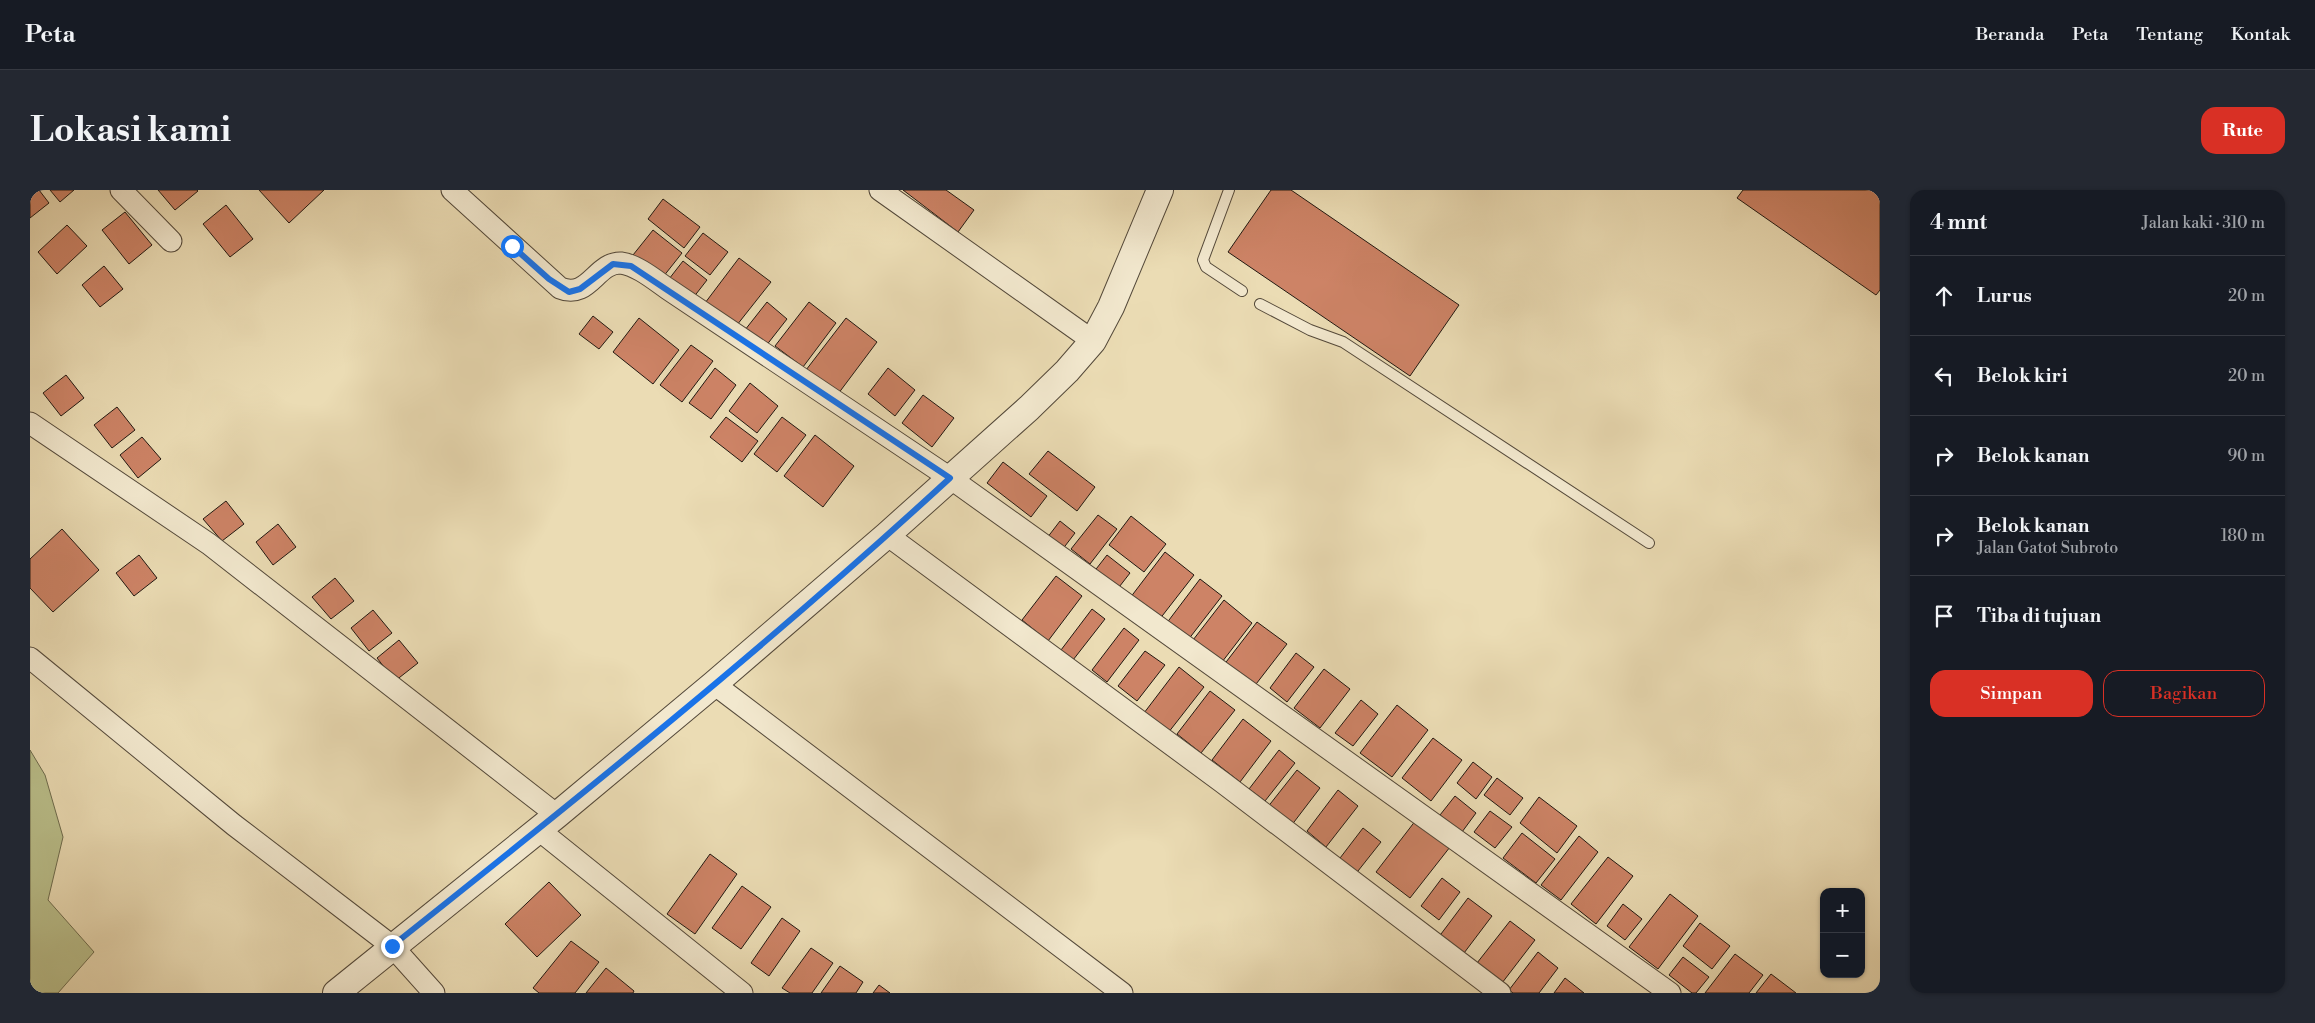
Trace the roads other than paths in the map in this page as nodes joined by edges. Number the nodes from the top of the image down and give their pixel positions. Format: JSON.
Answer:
{"nodes":[{"id":1,"x":121,"y":190,"type":"edge"},
{"id":2,"x":452,"y":190,"type":"edge"},
{"id":3,"x":880,"y":190,"type":"edge"},
{"id":4,"x":1160,"y":190,"type":"edge"},
{"id":5,"x":1229,"y":190,"type":"edge"},
{"id":6,"x":171,"y":242,"type":"dead end"},
{"id":7,"x":1242,"y":291,"type":"dead end"},
{"id":8,"x":1260,"y":304,"type":"dead end"},
{"id":9,"x":1093,"y":341,"type":"junction"},
{"id":10,"x":30,"y":423,"type":"edge"},
{"id":11,"x":950,"y":478,"type":"junction"},
{"id":12,"x":887,"y":535,"type":"junction"},
{"id":13,"x":1649,"y":543,"type":"dead end"},
{"id":14,"x":30,"y":658,"type":"edge"},
{"id":15,"x":714,"y":684,"type":"junction"},
{"id":16,"x":548,"y":822,"type":"junction"},
{"id":17,"x":392,"y":946,"type":"junction"},
{"id":18,"x":336,"y":993,"type":"edge"},
{"id":19,"x":434,"y":993,"type":"edge"},
{"id":20,"x":742,"y":993,"type":"edge"},
{"id":21,"x":1122,"y":993,"type":"edge"},
{"id":22,"x":1500,"y":993,"type":"edge"},
{"id":23,"x":1670,"y":993,"type":"edge"}],
"edges":[{"from":1,"to":6,"type":"street"},
{"from":2,"to":11,"type":"street"},
{"from":3,"to":9,"type":"street"},
{"from":4,"to":9,"type":"street"},
{"from":5,"to":7,"type":"lane"},
{"from":8,"to":13,"type":"lane"},
{"from":9,"to":11,"type":"street"},
{"from":10,"to":16,"type":"street"},
{"from":11,"to":12,"type":"street"},
{"from":11,"to":23,"type":"street"},
{"from":12,"to":15,"type":"street"},
{"from":12,"to":22,"type":"street"},
{"from":14,"to":17,"type":"street"},
{"from":15,"to":16,"type":"street"},
{"from":15,"to":21,"type":"street"},
{"from":16,"to":17,"type":"street"},
{"from":16,"to":20,"type":"street"},
{"from":17,"to":18,"type":"street"},
{"from":17,"to":19,"type":"street"}]}
